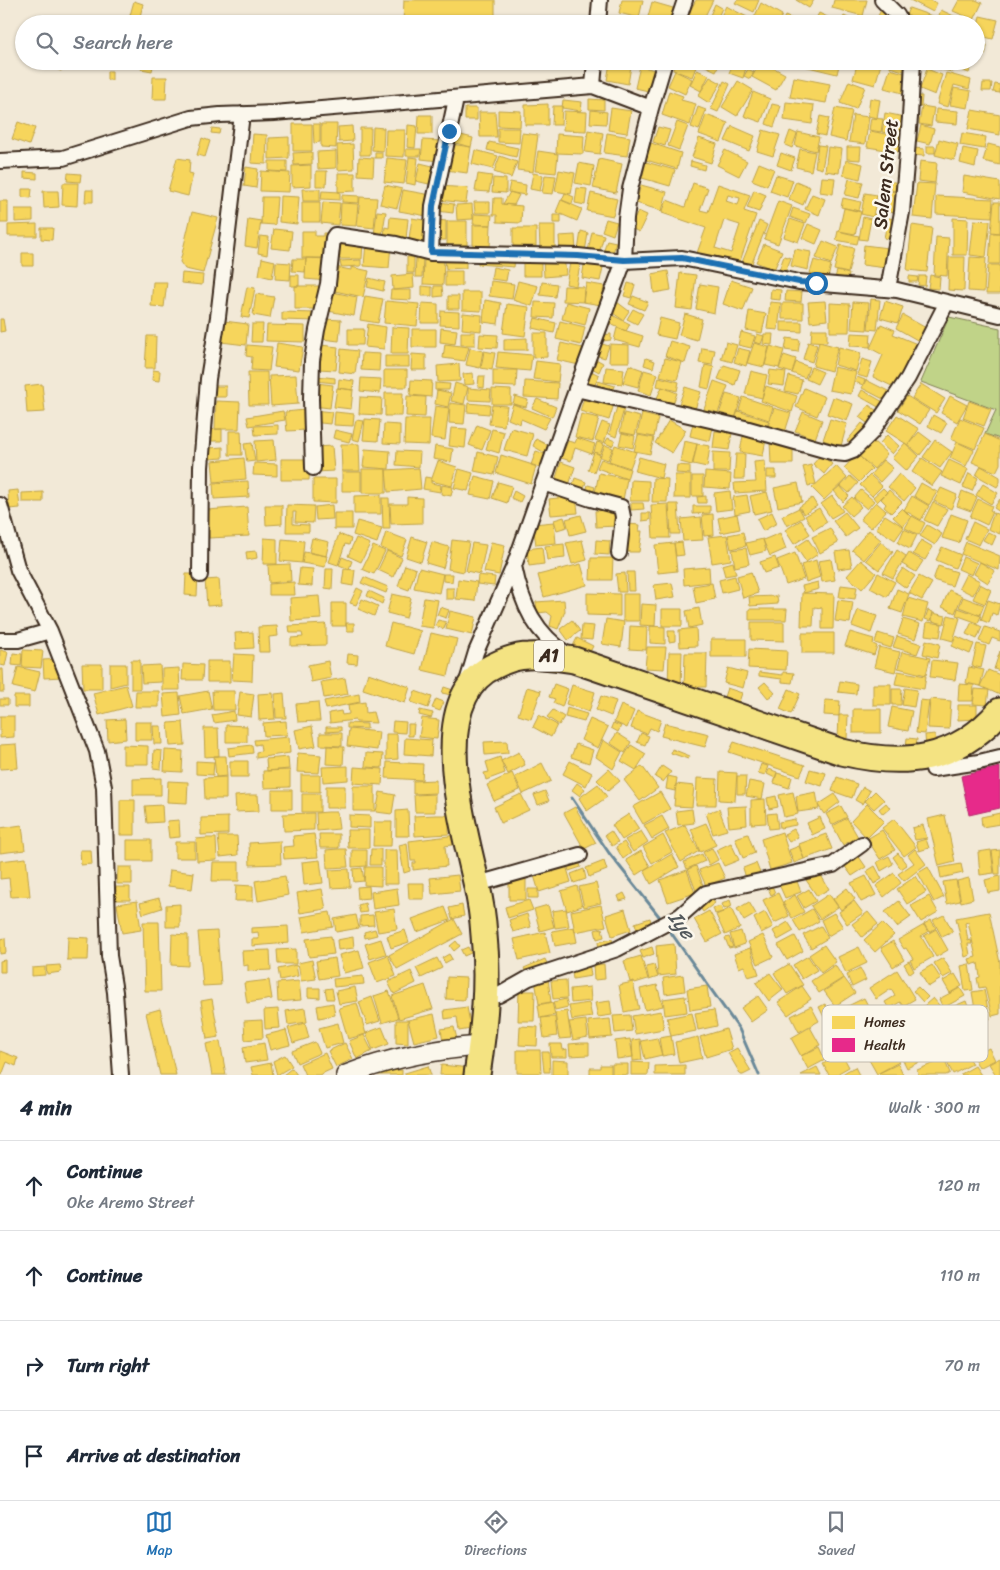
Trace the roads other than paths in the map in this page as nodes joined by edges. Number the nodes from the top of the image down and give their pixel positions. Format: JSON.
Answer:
{"nodes":[{"id":1,"x":600,"y":0,"type":"edge"},
{"id":2,"x":685,"y":0,"type":"edge"},
{"id":3,"x":882,"y":0,"type":"edge"},
{"id":4,"x":599,"y":15,"type":"edge"},
{"id":5,"x":680,"y":15,"type":"edge"},
{"id":6,"x":897,"y":15,"type":"edge"},
{"id":7,"x":594,"y":70,"type":"edge"},
{"id":8,"x":662,"y":70,"type":"edge"},
{"id":9,"x":913,"y":70,"type":"edge"},
{"id":10,"x":593,"y":86,"type":"junction"},
{"id":11,"x":456,"y":99,"type":"junction"},
{"id":12,"x":651,"y":108,"type":"junction"},
{"id":13,"x":242,"y":114,"type":"junction"},
{"id":14,"x":0,"y":161,"type":"edge"},
{"id":15,"x":431,"y":252,"type":"junction"},
{"id":16,"x":624,"y":260,"type":"junction"},
{"id":17,"x":888,"y":289,"type":"junction"},
{"id":18,"x":946,"y":302,"type":"junction"},
{"id":19,"x":1000,"y":315,"type":"edge"},
{"id":20,"x":576,"y":389,"type":"junction"},
{"id":21,"x":312,"y":468,"type":"dead end"},
{"id":22,"x":543,"y":483,"type":"junction"},
{"id":23,"x":0,"y":505,"type":"edge"},
{"id":24,"x":619,"y":553,"type":"dead end"},
{"id":25,"x":514,"y":566,"type":"junction"},
{"id":26,"x":200,"y":575,"type":"dead end"},
{"id":27,"x":50,"y":631,"type":"junction"},
{"id":28,"x":0,"y":640,"type":"edge"},
{"id":29,"x":574,"y":660,"type":"junction"},
{"id":30,"x":463,"y":698,"type":"junction"},
{"id":31,"x":1000,"y":711,"type":"edge"},
{"id":32,"x":729,"y":718,"type":"junction"},
{"id":33,"x":1000,"y":729,"type":"edge"},
{"id":34,"x":1000,"y":757,"type":"edge"},
{"id":35,"x":933,"y":769,"type":"junction"},
{"id":36,"x":862,"y":844,"type":"dead end"},
{"id":37,"x":580,"y":855,"type":"dead end"},
{"id":38,"x":488,"y":881,"type":"junction"},
{"id":39,"x":499,"y":995,"type":"junction"},
{"id":40,"x":481,"y":1046,"type":"junction"},
{"id":41,"x":121,"y":1075,"type":"edge"},
{"id":42,"x":346,"y":1075,"type":"edge"},
{"id":43,"x":476,"y":1075,"type":"edge"},
{"id":44,"x":490,"y":1075,"type":"edge"}],
"edges":[{"from":1,"to":4,"type":"street"},
{"from":2,"to":5,"type":"street"},
{"from":3,"to":6,"type":"street"},
{"from":7,"to":10,"type":"street"},
{"from":8,"to":12,"type":"street"},
{"from":9,"to":17,"type":"street","name":"Salem Street"},
{"from":10,"to":11,"type":"street"},
{"from":10,"to":12,"type":"street"},
{"from":11,"to":13,"type":"street"},
{"from":11,"to":15,"type":"street"},
{"from":12,"to":16,"type":"street"},
{"from":13,"to":14,"type":"street"},
{"from":13,"to":26,"type":"street"},
{"from":15,"to":16,"type":"street"},
{"from":15,"to":21,"type":"street"},
{"from":16,"to":17,"type":"street"},
{"from":16,"to":20,"type":"street"},
{"from":17,"to":18,"type":"street"},
{"from":18,"to":19,"type":"street"},
{"from":18,"to":20,"type":"street"},
{"from":20,"to":22,"type":"street"},
{"from":22,"to":24,"type":"street"},
{"from":22,"to":25,"type":"street"},
{"from":23,"to":27,"type":"street"},
{"from":25,"to":29,"type":"street"},
{"from":25,"to":30,"type":"street"},
{"from":27,"to":28,"type":"street"},
{"from":27,"to":41,"type":"street"},
{"from":29,"to":30,"type":"highway","number":"A1"},
{"from":29,"to":32,"type":"highway","number":"A1"},
{"from":30,"to":40,"type":"highway","number":"A1"},
{"from":31,"to":32,"type":"highway","number":"A1"},
{"from":32,"to":35,"type":"highway","number":"A1"},
{"from":32,"to":38,"type":"highway","number":"A1"},
{"from":33,"to":35,"type":"highway","number":"A1"},
{"from":34,"to":35,"type":"street"},
{"from":36,"to":39,"type":"street"},
{"from":37,"to":38,"type":"street"},
{"from":38,"to":39,"type":"highway","number":"A1"},
{"from":39,"to":44,"type":"highway","number":"A1"},
{"from":40,"to":42,"type":"main road"},
{"from":40,"to":43,"type":"highway","number":"A1"}]}
